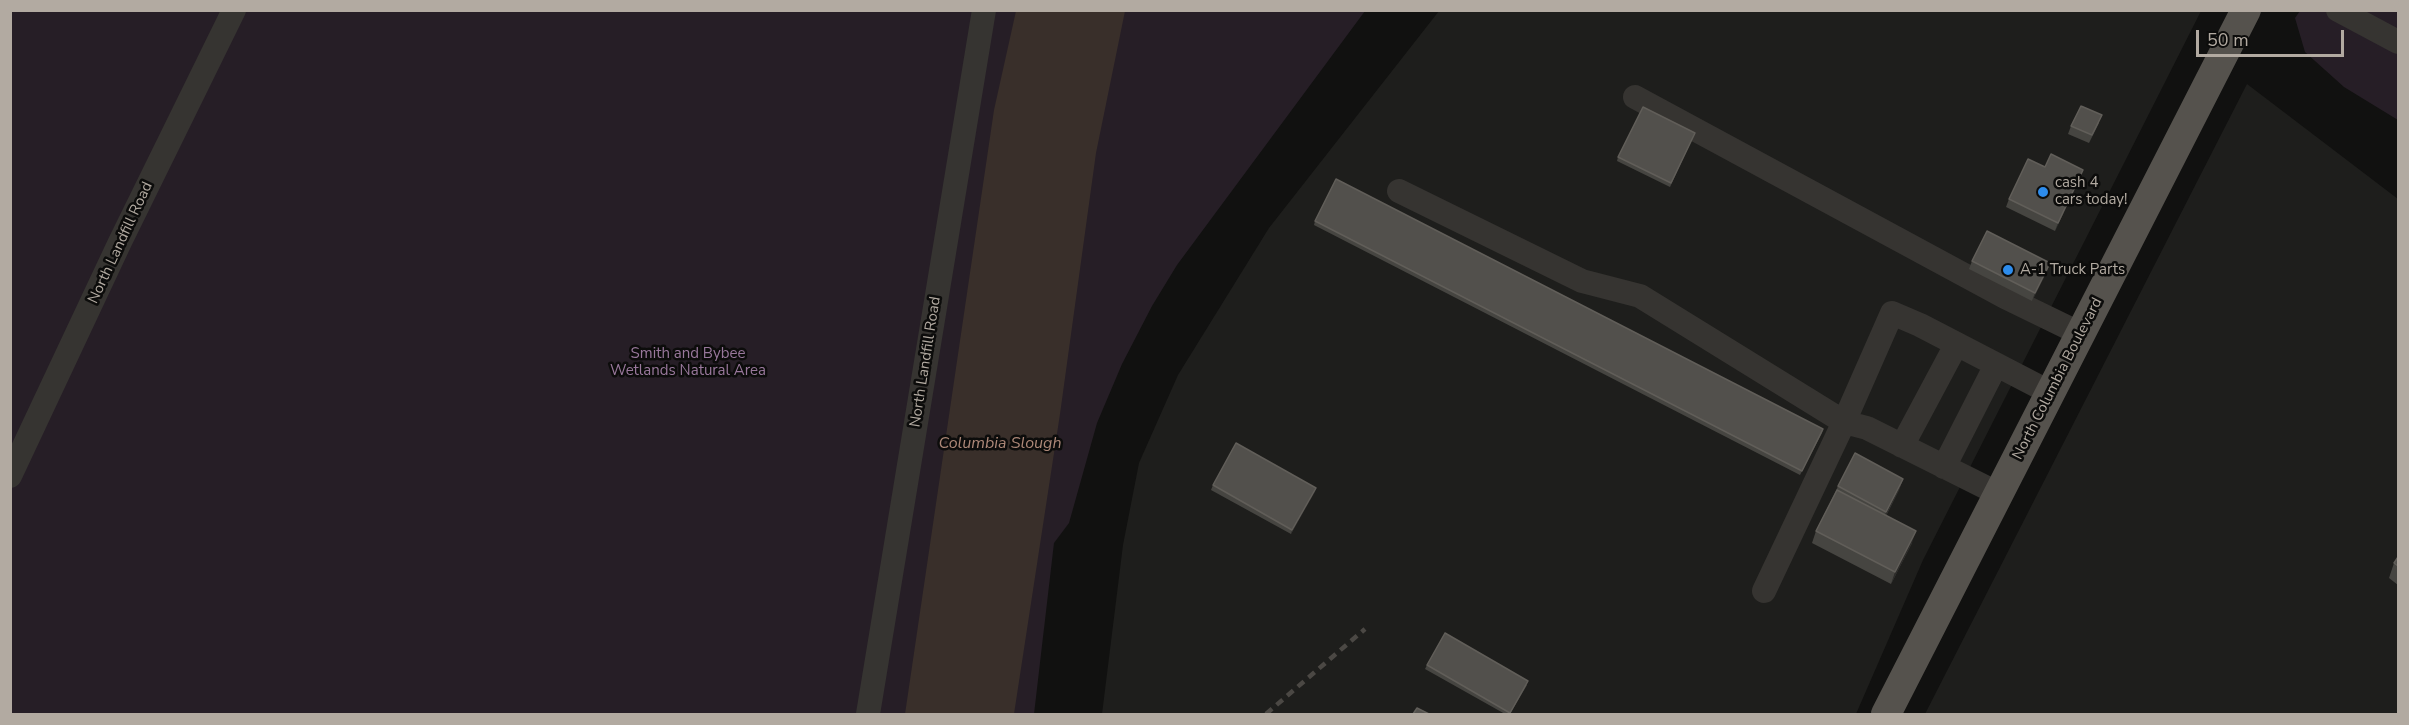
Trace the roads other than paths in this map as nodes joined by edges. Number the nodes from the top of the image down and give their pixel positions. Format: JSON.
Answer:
{"nodes":[{"id":1,"x":234,"y":10,"type":"edge"},
{"id":2,"x":984,"y":10,"type":"edge"},
{"id":3,"x":2246,"y":10,"type":"edge"},
{"id":4,"x":2338,"y":10,"type":"edge"},
{"id":5,"x":2398,"y":42,"type":"edge"},
{"id":6,"x":1635,"y":97,"type":"dead end"},
{"id":7,"x":1398,"y":191,"type":"dead end"},
{"id":8,"x":2081,"y":334,"type":"junction"},
{"id":9,"x":1956,"y":345,"type":"junction"},
{"id":10,"x":1996,"y":365,"type":"junction"},
{"id":11,"x":2051,"y":393,"type":"junction"},
{"id":12,"x":1855,"y":425,"type":"junction"},
{"id":13,"x":1902,"y":446,"type":"junction"},
{"id":14,"x":1944,"y":467,"type":"junction"},
{"id":15,"x":10,"y":476,"type":"edge"},
{"id":16,"x":1999,"y":494,"type":"junction"},
{"id":17,"x":1764,"y":591,"type":"dead end"},
{"id":18,"x":868,"y":714,"type":"edge"},
{"id":19,"x":1886,"y":714,"type":"edge"}],
"edges":[{"from":1,"to":15,"type":"lane","name":"North Landfill Road"},
{"from":2,"to":18,"type":"lane","name":"North Landfill Road"},
{"from":3,"to":8,"type":"main road","name":"North Columbia Boulevard"},
{"from":4,"to":5,"type":"lane"},
{"from":6,"to":8,"type":"lane"},
{"from":7,"to":12,"type":"lane"},
{"from":8,"to":11,"type":"main road","name":"North Columbia Boulevard"},
{"from":9,"to":10,"type":"lane"},
{"from":9,"to":12,"type":"lane"},
{"from":9,"to":13,"type":"lane"},
{"from":10,"to":11,"type":"lane"},
{"from":10,"to":14,"type":"lane"},
{"from":11,"to":16,"type":"main road","name":"North Columbia Boulevard"},
{"from":12,"to":13,"type":"lane"},
{"from":12,"to":17,"type":"lane"},
{"from":13,"to":14,"type":"lane"},
{"from":14,"to":16,"type":"lane"},
{"from":16,"to":19,"type":"main road","name":"North Columbia Boulevard"}]}
